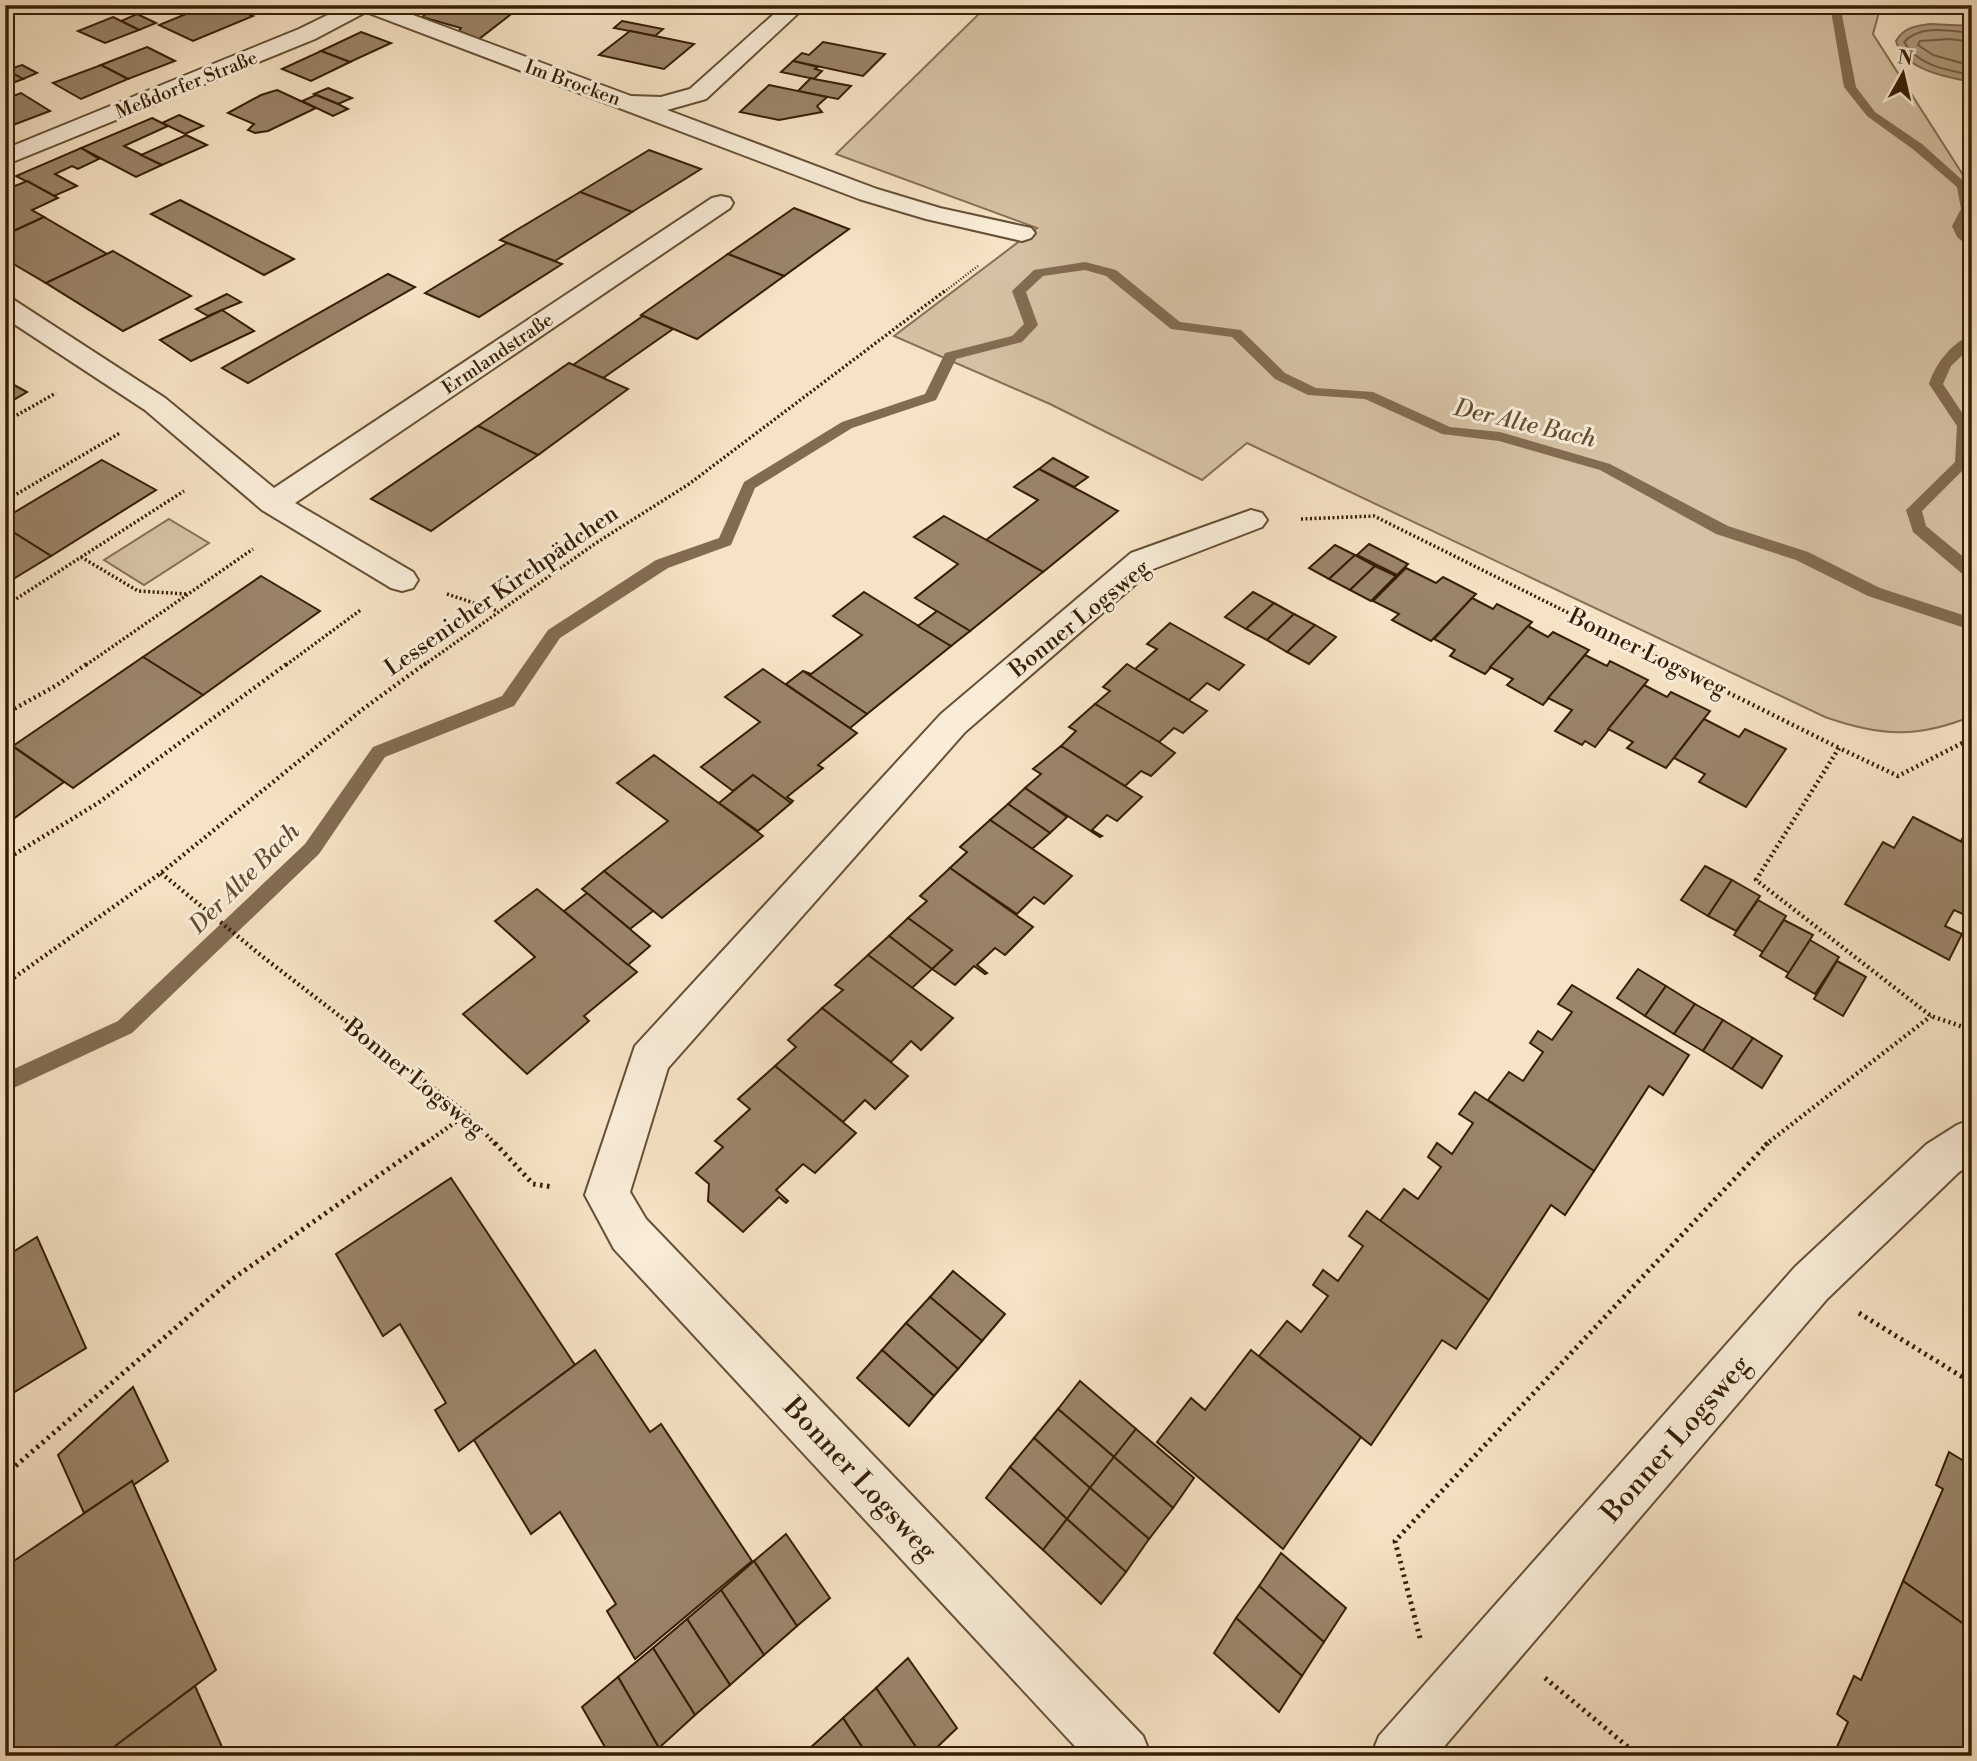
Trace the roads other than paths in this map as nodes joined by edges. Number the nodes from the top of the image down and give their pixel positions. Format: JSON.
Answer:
{"nodes":[{"id":1,"x":365,"y":5,"type":"edge"},
{"id":2,"x":797,"y":5,"type":"edge"},
{"id":3,"x":628,"y":103,"type":"junction"},
{"id":4,"x":5,"y":158,"type":"edge"},
{"id":5,"x":721,"y":203,"type":"dead end"},
{"id":6,"x":1022,"y":233,"type":"road end"},
{"id":7,"x":5,"y":306,"type":"edge"},
{"id":8,"x":273,"y":503,"type":"junction"},
{"id":9,"x":1251,"y":520,"type":"road end"},
{"id":10,"x":402,"y":580,"type":"road end"},
{"id":11,"x":1972,"y":1139,"type":"edge"},
{"id":12,"x":1123,"y":1756,"type":"edge"},
{"id":13,"x":1399,"y":1756,"type":"edge"}],
"edges":[{"from":1,"to":3,"type":"street","name":"Im Brocken"},
{"from":1,"to":4,"type":"street","name":"Meßdorfer Straße"},
{"from":2,"to":3,"type":"street","name":"Im Brocken"},
{"from":3,"to":6,"type":"street"},
{"from":5,"to":8,"type":"street","name":"Ermlandstraße"},
{"from":7,"to":8,"type":"street"},
{"from":8,"to":10,"type":"street"},
{"from":9,"to":12,"type":"street","name":"Bonner Logsweg"},
{"from":11,"to":13,"type":"street","name":"Bonner Logsweg"}]}
